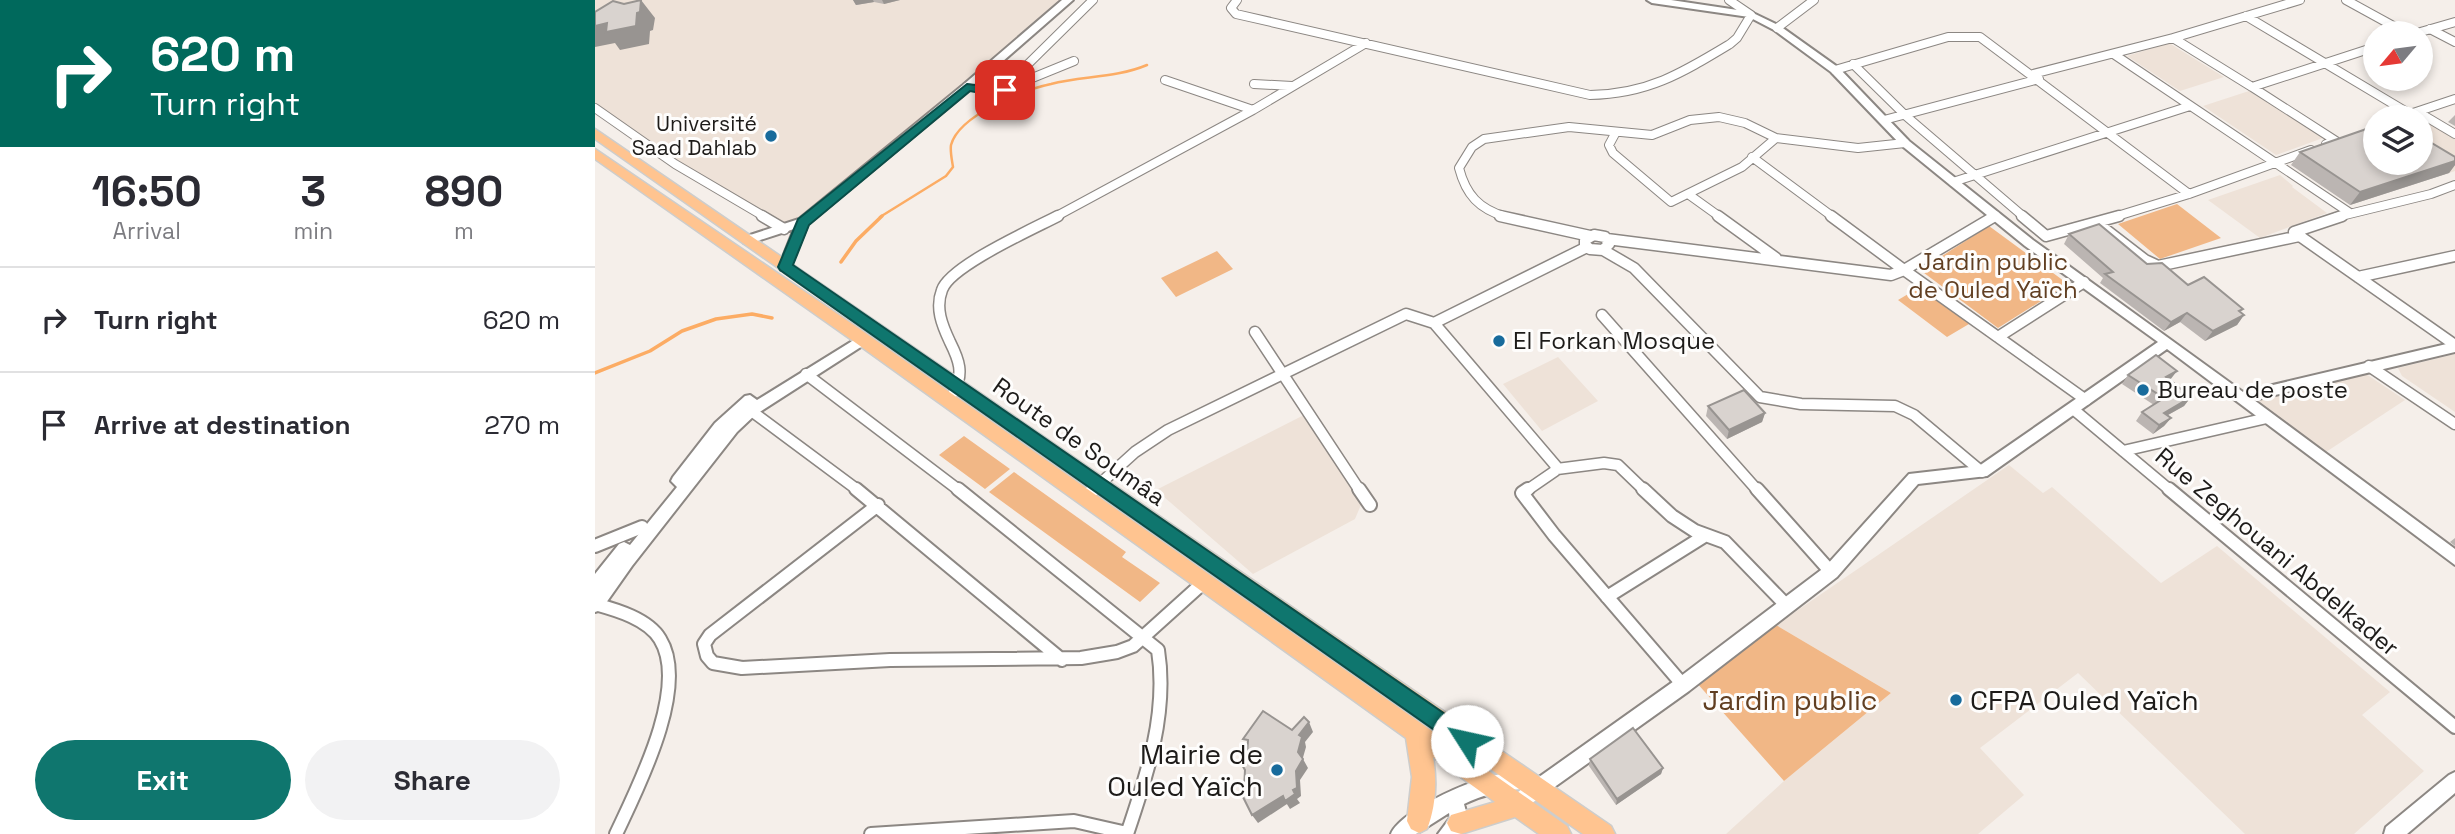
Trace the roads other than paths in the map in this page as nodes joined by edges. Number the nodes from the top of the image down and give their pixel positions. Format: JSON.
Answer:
{"nodes":[{"id":1,"x":1068,"y":0,"type":"edge"},
{"id":2,"x":1093,"y":0,"type":"edge"},
{"id":3,"x":1237,"y":0,"type":"edge"},
{"id":4,"x":1652,"y":0,"type":"edge"},
{"id":5,"x":1729,"y":0,"type":"edge"},
{"id":6,"x":1814,"y":0,"type":"edge"},
{"id":7,"x":2300,"y":0,"type":"edge"},
{"id":8,"x":2346,"y":0,"type":"edge"},
{"id":9,"x":1751,"y":15,"type":"junction"},
{"id":10,"x":2246,"y":16,"type":"junction"},
{"id":11,"x":2384,"y":21,"type":"edge"},
{"id":12,"x":2455,"y":22,"type":"edge"},
{"id":13,"x":2433,"y":28,"type":"edge"},
{"id":14,"x":1777,"y":29,"type":"junction"},
{"id":15,"x":2433,"y":31,"type":"edge"},
{"id":16,"x":2173,"y":38,"type":"junction"},
{"id":17,"x":2455,"y":42,"type":"edge"},
{"id":18,"x":1366,"y":43,"type":"junction"},
{"id":19,"x":2363,"y":51,"type":"edge"},
{"id":20,"x":2115,"y":55,"type":"junction"},
{"id":21,"x":1074,"y":61,"type":"dead end"},
{"id":22,"x":2327,"y":63,"type":"junction"},
{"id":23,"x":1853,"y":64,"type":"junction"},
{"id":24,"x":1835,"y":70,"type":"junction"},
{"id":25,"x":980,"y":75,"type":"junction"},
{"id":26,"x":2036,"y":77,"type":"junction"},
{"id":27,"x":1165,"y":80,"type":"dead end"},
{"id":28,"x":1254,"y":84,"type":"dead end"},
{"id":29,"x":1292,"y":86,"type":"junction"},
{"id":30,"x":967,"y":87,"type":"junction"},
{"id":31,"x":2252,"y":87,"type":"junction"},
{"id":32,"x":2455,"y":99,"type":"edge"},
{"id":33,"x":2395,"y":105,"type":"edge"},
{"id":34,"x":2190,"y":106,"type":"junction"},
{"id":35,"x":2433,"y":106,"type":"edge"},
{"id":36,"x":595,"y":108,"type":"edge"},
{"id":37,"x":1253,"y":110,"type":"junction"},
{"id":38,"x":1906,"y":116,"type":"junction"},
{"id":39,"x":1884,"y":120,"type":"junction"},
{"id":40,"x":2433,"y":124,"type":"edge"},
{"id":41,"x":1616,"y":132,"type":"junction"},
{"id":42,"x":2109,"y":132,"type":"junction"},
{"id":43,"x":595,"y":133,"type":"edge"},
{"id":44,"x":2455,"y":134,"type":"edge"},
{"id":45,"x":2349,"y":136,"type":"edge"},
{"id":46,"x":1776,"y":138,"type":"junction"},
{"id":47,"x":2336,"y":141,"type":"junction"},
{"id":48,"x":1905,"y":143,"type":"junction"},
{"id":49,"x":595,"y":153,"type":"edge"},
{"id":50,"x":1752,"y":158,"type":"junction"},
{"id":51,"x":2275,"y":163,"type":"junction"},
{"id":52,"x":1974,"y":175,"type":"junction"},
{"id":53,"x":1953,"y":182,"type":"junction"},
{"id":54,"x":2455,"y":185,"type":"edge"},
{"id":55,"x":1688,"y":194,"type":"junction"},
{"id":56,"x":2189,"y":194,"type":"junction"},
{"id":57,"x":2350,"y":213,"type":"junction"},
{"id":58,"x":1995,"y":216,"type":"junction"},
{"id":59,"x":803,"y":222,"type":"junction"},
{"id":60,"x":2097,"y":223,"type":"junction"},
{"id":61,"x":784,"y":229,"type":"junction"},
{"id":62,"x":1590,"y":236,"type":"junction"},
{"id":63,"x":2046,"y":236,"type":"junction"},
{"id":64,"x":2299,"y":236,"type":"junction"},
{"id":65,"x":748,"y":240,"type":"junction"},
{"id":66,"x":2029,"y":243,"type":"junction"},
{"id":67,"x":1605,"y":244,"type":"junction"},
{"id":68,"x":1587,"y":247,"type":"junction"},
{"id":69,"x":2455,"y":256,"type":"edge"},
{"id":70,"x":1776,"y":259,"type":"junction"},
{"id":71,"x":785,"y":267,"type":"junction"},
{"id":72,"x":1904,"y":270,"type":"junction"},
{"id":73,"x":2358,"y":277,"type":"junction"},
{"id":74,"x":2084,"y":282,"type":"junction"},
{"id":75,"x":1602,"y":315,"type":"dead end"},
{"id":76,"x":1434,"y":323,"type":"junction"},
{"id":77,"x":1255,"y":332,"type":"dead end"},
{"id":78,"x":859,"y":337,"type":"junction"},
{"id":79,"x":1998,"y":337,"type":"junction"},
{"id":80,"x":2167,"y":342,"type":"junction"},
{"id":81,"x":2455,"y":346,"type":"edge"},
{"id":82,"x":2369,"y":366,"type":"junction"},
{"id":83,"x":1284,"y":373,"type":"junction"},
{"id":84,"x":806,"y":374,"type":"junction"},
{"id":85,"x":952,"y":394,"type":"junction"},
{"id":86,"x":2240,"y":398,"type":"junction"},
{"id":87,"x":2079,"y":404,"type":"junction"},
{"id":88,"x":747,"y":408,"type":"junction"},
{"id":89,"x":2267,"y":418,"type":"junction"},
{"id":90,"x":2455,"y":424,"type":"edge"},
{"id":91,"x":2123,"y":451,"type":"junction"},
{"id":92,"x":1557,"y":469,"type":"junction"},
{"id":93,"x":1982,"y":472,"type":"junction"},
{"id":94,"x":1091,"y":491,"type":"junction"},
{"id":95,"x":878,"y":505,"type":"junction"},
{"id":96,"x":1370,"y":505,"type":"dead end"},
{"id":97,"x":642,"y":527,"type":"junction"},
{"id":98,"x":1706,"y":535,"type":"junction"},
{"id":99,"x":595,"y":546,"type":"edge"},
{"id":100,"x":2455,"y":558,"type":"edge"},
{"id":101,"x":1831,"y":572,"type":"junction"},
{"id":102,"x":1204,"y":582,"type":"junction"},
{"id":103,"x":595,"y":586,"type":"edge"},
{"id":104,"x":1607,"y":597,"type":"junction"},
{"id":105,"x":595,"y":604,"type":"edge"},
{"id":106,"x":1786,"y":605,"type":"junction"},
{"id":107,"x":1143,"y":638,"type":"junction"},
{"id":108,"x":1062,"y":660,"type":"junction"},
{"id":109,"x":1683,"y":685,"type":"junction"},
{"id":110,"x":2455,"y":727,"type":"edge"},
{"id":111,"x":1415,"y":733,"type":"junction"},
{"id":112,"x":2455,"y":781,"type":"edge"},
{"id":113,"x":1531,"y":784,"type":"junction"},
{"id":114,"x":1488,"y":785,"type":"junction"},
{"id":115,"x":1515,"y":805,"type":"junction"},
{"id":116,"x":1452,"y":820,"type":"edge"},
{"id":117,"x":1410,"y":828,"type":"edge"},
{"id":118,"x":616,"y":834,"type":"edge"},
{"id":119,"x":871,"y":834,"type":"edge"},
{"id":120,"x":1127,"y":834,"type":"edge"},
{"id":121,"x":1559,"y":834,"type":"edge"},
{"id":122,"x":1603,"y":834,"type":"edge"},
{"id":123,"x":2393,"y":834,"type":"edge"}],
"edges":[{"from":1,"to":25,"type":"street"},
{"from":2,"to":25,"type":"street"},
{"from":3,"to":18,"type":"street"},
{"from":4,"to":9,"type":"street"},
{"from":5,"to":9,"type":"street"},
{"from":6,"to":14,"type":"street"},
{"from":7,"to":10,"type":"street"},
{"from":8,"to":11,"type":"street"},
{"from":9,"to":14,"type":"street"},
{"from":9,"to":18,"type":"street"},
{"from":10,"to":16,"type":"street"},
{"from":10,"to":22,"type":"street"},
{"from":12,"to":13,"type":"street"},
{"from":14,"to":24,"type":"street"},
{"from":15,"to":17,"type":"street"},
{"from":16,"to":20,"type":"street"},
{"from":16,"to":31,"type":"street"},
{"from":18,"to":29,"type":"street"},
{"from":19,"to":22,"type":"street"},
{"from":20,"to":26,"type":"street"},
{"from":20,"to":34,"type":"street"},
{"from":21,"to":30,"type":"street"},
{"from":22,"to":31,"type":"street"},
{"from":22,"to":33,"type":"street"},
{"from":23,"to":24,"type":"street"},
{"from":23,"to":26,"type":"street"},
{"from":23,"to":38,"type":"street"},
{"from":24,"to":39,"type":"street"},
{"from":25,"to":30,"type":"street"},
{"from":26,"to":38,"type":"street"},
{"from":26,"to":42,"type":"street"},
{"from":27,"to":37,"type":"street"},
{"from":28,"to":29,"type":"street"},
{"from":29,"to":37,"type":"street"},
{"from":30,"to":59,"type":"street"},
{"from":31,"to":47,"type":"street"},
{"from":32,"to":35,"type":"street"},
{"from":34,"to":42,"type":"street"},
{"from":34,"to":51,"type":"street"},
{"from":36,"to":61,"type":"street"},
{"from":37,"to":85,"type":"street"},
{"from":38,"to":39,"type":"street"},
{"from":38,"to":52,"type":"street"},
{"from":39,"to":48,"type":"street"},
{"from":40,"to":44,"type":"street"},
{"from":41,"to":46,"type":"street"},
{"from":41,"to":55,"type":"street"},
{"from":41,"to":62,"type":"street"},
{"from":42,"to":52,"type":"street"},
{"from":42,"to":56,"type":"street"},
{"from":43,"to":65,"type":"highway","name":"Route de Soumâa"},
{"from":45,"to":47,"type":"street"},
{"from":46,"to":48,"type":"street"},
{"from":46,"to":50,"type":"street"},
{"from":47,"to":51,"type":"street"},
{"from":48,"to":53,"type":"street"},
{"from":49,"to":78,"type":"highway","name":"Route de Soumâa"},
{"from":50,"to":55,"type":"street"},
{"from":50,"to":72,"type":"street","name":"Rue Zeghouani Abdelkader"},
{"from":51,"to":56,"type":"street"},
{"from":51,"to":57,"type":"street"},
{"from":52,"to":53,"type":"street"},
{"from":52,"to":63,"type":"street"},
{"from":53,"to":58,"type":"street"},
{"from":54,"to":57,"type":"street"},
{"from":55,"to":70,"type":"street"},
{"from":56,"to":60,"type":"street"},
{"from":57,"to":64,"type":"street"},
{"from":58,"to":66,"type":"street"},
{"from":58,"to":72,"type":"street"},
{"from":59,"to":61,"type":"street"},
{"from":59,"to":71,"type":"street"},
{"from":60,"to":63,"type":"street"},
{"from":60,"to":64,"type":"street"},
{"from":61,"to":65,"type":"street"},
{"from":62,"to":67,"type":"street"},
{"from":62,"to":68,"type":"street"},
{"from":63,"to":66,"type":"street"},
{"from":64,"to":73,"type":"street"},
{"from":65,"to":71,"type":"highway","name":"Route de Soumâa"},
{"from":66,"to":74,"type":"street"},
{"from":67,"to":68,"type":"street"},
{"from":67,"to":70,"type":"street"},
{"from":67,"to":93,"type":"street"},
{"from":68,"to":76,"type":"street"},
{"from":69,"to":73,"type":"street"},
{"from":70,"to":72,"type":"street"},
{"from":71,"to":85,"type":"highway","name":"Route de Soumâa"},
{"from":72,"to":79,"type":"street","name":"Rue Zeghouani Abdelkader"},
{"from":73,"to":81,"type":"street"},
{"from":74,"to":79,"type":"street"},
{"from":74,"to":80,"type":"street"},
{"from":75,"to":101,"type":"street"},
{"from":76,"to":83,"type":"street"},
{"from":76,"to":92,"type":"street"},
{"from":77,"to":83,"type":"street"},
{"from":78,"to":84,"type":"street"},
{"from":78,"to":85,"type":"highway","name":"Route de Soumâa"},
{"from":78,"to":88,"type":"street"},
{"from":79,"to":87,"type":"street","name":"Rue Zeghouani Abdelkader"},
{"from":80,"to":86,"type":"street"},
{"from":80,"to":87,"type":"street"},
{"from":81,"to":82,"type":"street"},
{"from":82,"to":86,"type":"street"},
{"from":82,"to":90,"type":"street"},
{"from":83,"to":94,"type":"street"},
{"from":83,"to":96,"type":"street"},
{"from":84,"to":88,"type":"street"},
{"from":84,"to":107,"type":"street"},
{"from":85,"to":94,"type":"highway","name":"Route de Soumâa"},
{"from":86,"to":89,"type":"street"},
{"from":87,"to":91,"type":"street","name":"Rue Zeghouani Abdelkader"},
{"from":87,"to":93,"type":"street"},
{"from":88,"to":95,"type":"street"},
{"from":88,"to":97,"type":"street"},
{"from":88,"to":105,"type":"street"},
{"from":89,"to":91,"type":"street"},
{"from":89,"to":100,"type":"street"},
{"from":91,"to":110,"type":"street","name":"Rue Zeghouani Abdelkader"},
{"from":92,"to":98,"type":"street"},
{"from":92,"to":104,"type":"street"},
{"from":93,"to":101,"type":"street"},
{"from":94,"to":102,"type":"highway","name":"Route de Soumâa"},
{"from":94,"to":113,"type":"highway","name":"Route de Soumâa"},
{"from":95,"to":108,"type":"street"},
{"from":95,"to":108,"type":"street"},
{"from":97,"to":99,"type":"street"},
{"from":97,"to":103,"type":"street"},
{"from":98,"to":104,"type":"street"},
{"from":98,"to":106,"type":"street"},
{"from":101,"to":106,"type":"street"},
{"from":102,"to":107,"type":"street"},
{"from":102,"to":111,"type":"highway","name":"Route de Soumâa"},
{"from":104,"to":109,"type":"street"},
{"from":105,"to":118,"type":"street"},
{"from":106,"to":109,"type":"street"},
{"from":107,"to":108,"type":"street"},
{"from":107,"to":120,"type":"street"},
{"from":109,"to":113,"type":"street"},
{"from":111,"to":114,"type":"highway","name":"Route de Soumâa"},
{"from":111,"to":117,"type":"highway"},
{"from":112,"to":123,"type":"street"},
{"from":113,"to":114,"type":"street"},
{"from":113,"to":115,"type":"street"},
{"from":113,"to":122,"type":"highway","name":"Route de Soumâa"},
{"from":114,"to":115,"type":"highway","name":"Route de Soumâa"},
{"from":114,"to":116,"type":"street"},
{"from":115,"to":116,"type":"highway"},
{"from":115,"to":121,"type":"highway","name":"Route de Soumâa"},
{"from":116,"to":117,"type":"street"},
{"from":119,"to":120,"type":"street"}]}
